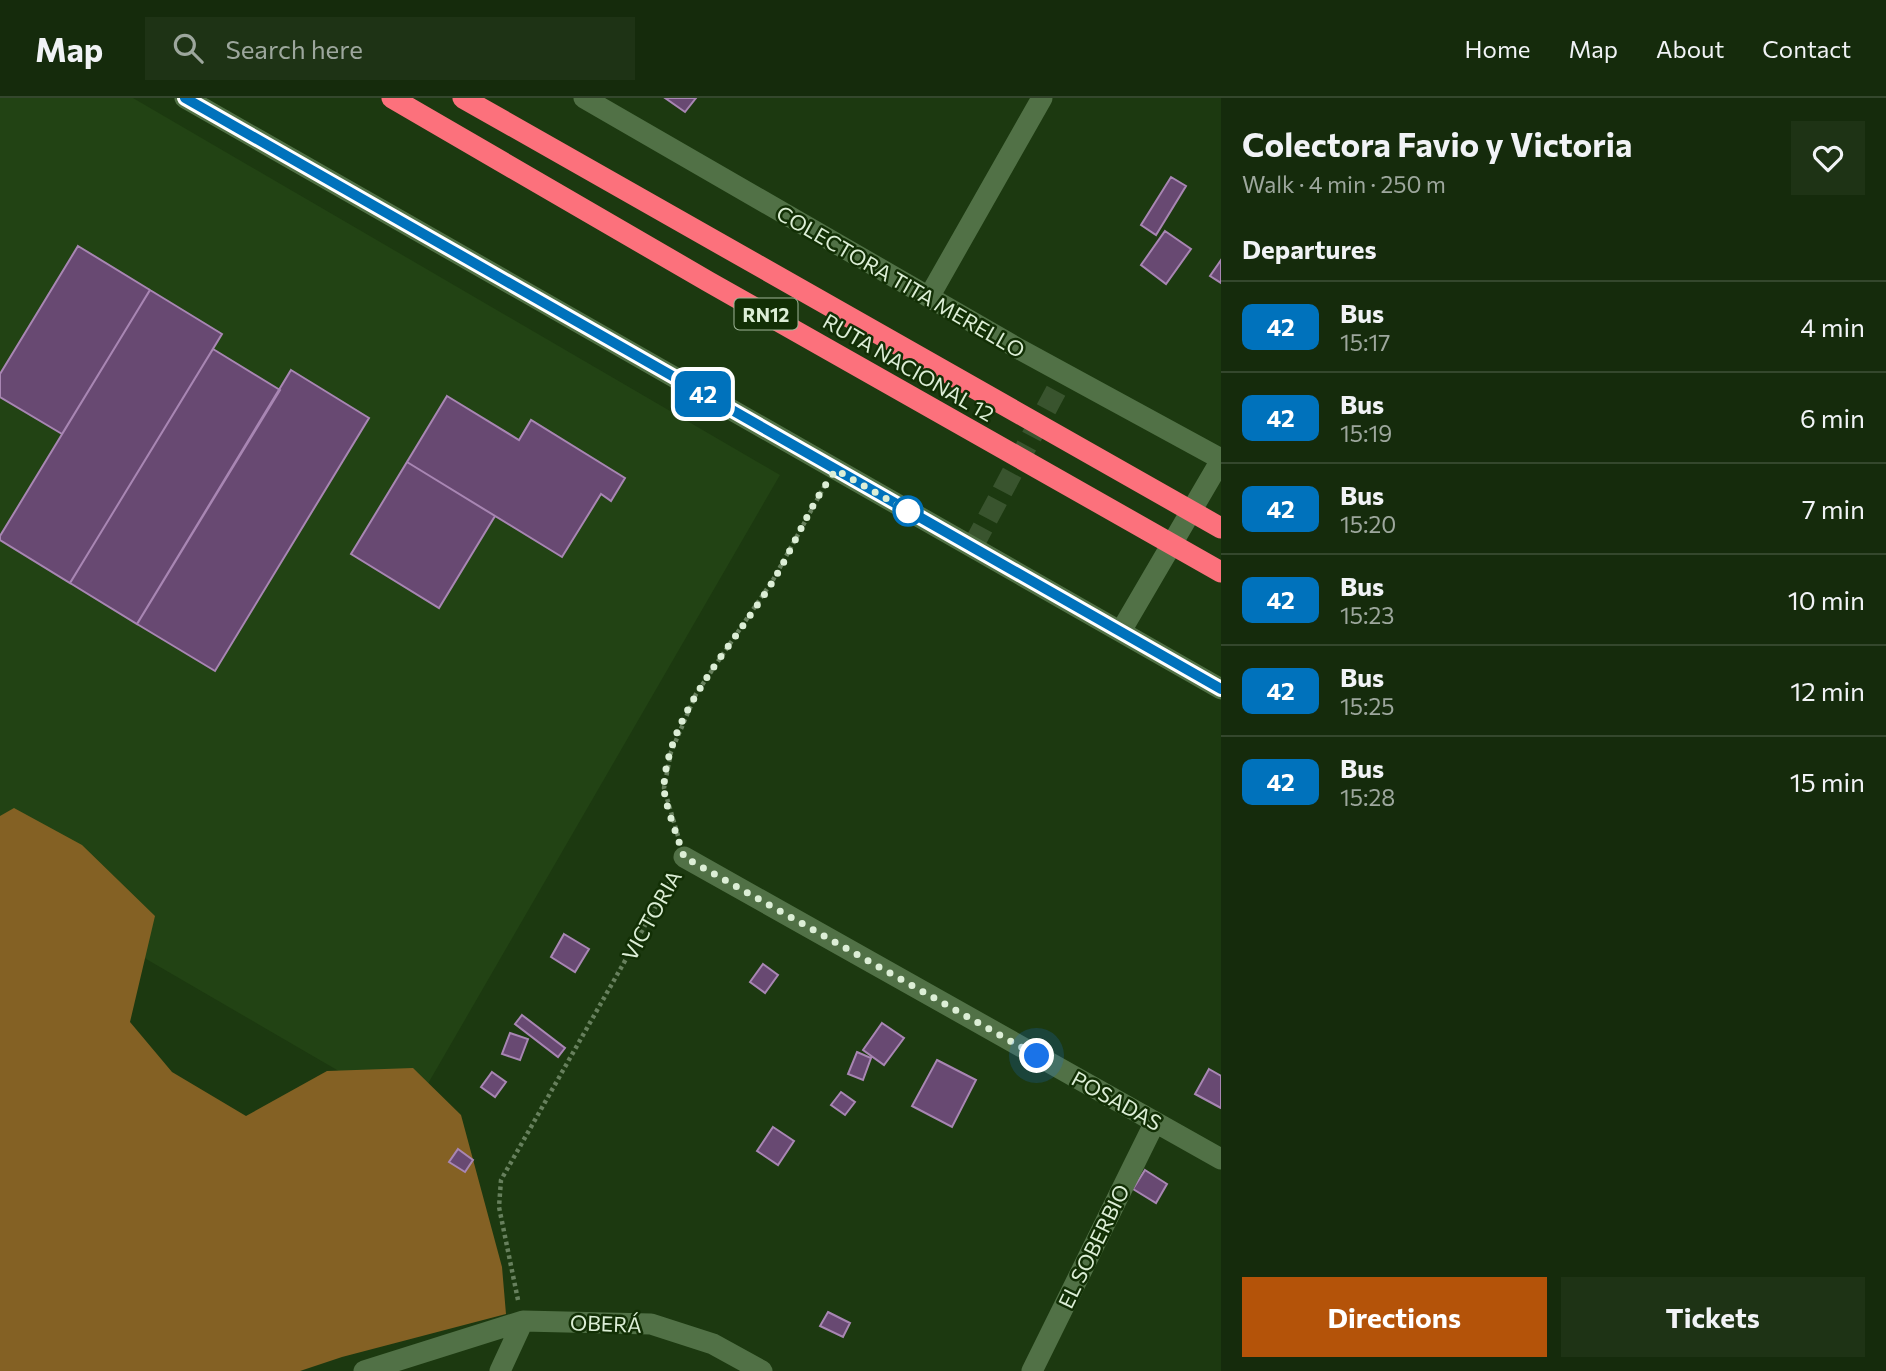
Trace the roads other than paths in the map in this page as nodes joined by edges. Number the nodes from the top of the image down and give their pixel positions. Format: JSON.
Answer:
{"nodes":[{"id":1,"x":185,"y":98,"type":"edge"},
{"id":2,"x":392,"y":98,"type":"edge"},
{"id":3,"x":463,"y":98,"type":"edge"},
{"id":4,"x":584,"y":98,"type":"edge"},
{"id":5,"x":1042,"y":98,"type":"edge"},
{"id":6,"x":929,"y":297,"type":"junction"},
{"id":7,"x":1221,"y":460,"type":"edge"},
{"id":8,"x":1221,"y":528,"type":"edge"},
{"id":9,"x":1215,"y":569,"type":"edge"},
{"id":10,"x":1121,"y":631,"type":"junction"},
{"id":11,"x":1221,"y":689,"type":"edge"},
{"id":12,"x":684,"y":857,"type":"road end"},
{"id":13,"x":1155,"y":1122,"type":"junction"},
{"id":14,"x":1211,"y":1145,"type":"edge"},
{"id":15,"x":1221,"y":1159,"type":"edge"},
{"id":16,"x":523,"y":1321,"type":"junction"},
{"id":17,"x":364,"y":1371,"type":"edge"},
{"id":18,"x":500,"y":1371,"type":"edge"},
{"id":19,"x":762,"y":1371,"type":"edge"},
{"id":20,"x":1032,"y":1371,"type":"edge"}],
"edges":[{"from":1,"to":10,"type":"street"},
{"from":2,"to":9,"type":"highway","name":"RUTA NACIONAL 12","number":"RN12"},
{"from":3,"to":8,"type":"highway","name":"RUTA NACIONAL 12","number":"RN12"},
{"from":4,"to":6,"type":"street","name":"COLECTORA TITA MERELLO"},
{"from":5,"to":6,"type":"street"},
{"from":6,"to":7,"type":"street","name":"COLECTORA TITA MERELLO"},
{"from":7,"to":10,"type":"street"},
{"from":10,"to":11,"type":"street"},
{"from":12,"to":13,"type":"street","name":"POSADAS"},
{"from":13,"to":14,"type":"street","name":"POSADAS"},
{"from":13,"to":20,"type":"street","name":"EL SOBERBIO"},
{"from":14,"to":15,"type":"street","name":"POSADAS"},
{"from":16,"to":17,"type":"street","name":"OBERÁ"},
{"from":16,"to":18,"type":"street"},
{"from":16,"to":19,"type":"street","name":"OBERÁ"}]}
